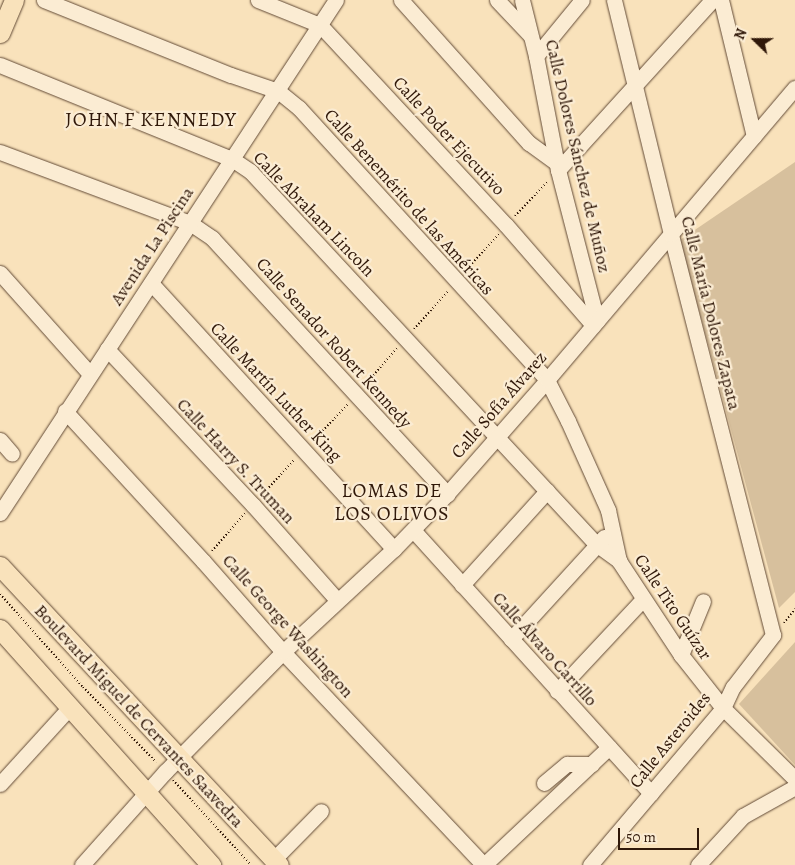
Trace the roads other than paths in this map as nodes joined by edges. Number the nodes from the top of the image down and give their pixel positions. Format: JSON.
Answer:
{"nodes":[{"id":1,"x":14,"y":0,"type":"edge"},
{"id":2,"x":44,"y":0,"type":"edge"},
{"id":3,"x":258,"y":0,"type":"edge"},
{"id":4,"x":336,"y":0,"type":"edge"},
{"id":5,"x":400,"y":0,"type":"edge"},
{"id":6,"x":497,"y":0,"type":"edge"},
{"id":7,"x":522,"y":0,"type":"edge"},
{"id":8,"x":582,"y":0,"type":"edge"},
{"id":9,"x":614,"y":0,"type":"edge"},
{"id":10,"x":712,"y":0,"type":"edge"},
{"id":11,"x":721,"y":0,"type":"edge"},
{"id":12,"x":320,"y":25,"type":"junction"},
{"id":13,"x":0,"y":33,"type":"edge"},
{"id":14,"x":532,"y":37,"type":"junction"},
{"id":15,"x":536,"y":56,"type":"junction"},
{"id":16,"x":0,"y":65,"type":"edge"},
{"id":17,"x":636,"y":85,"type":"junction"},
{"id":18,"x":795,"y":88,"type":"edge"},
{"id":19,"x":278,"y":91,"type":"junction"},
{"id":20,"x":754,"y":136,"type":"junction"},
{"id":21,"x":0,"y":152,"type":"edge"},
{"id":22,"x":232,"y":159,"type":"junction"},
{"id":23,"x":557,"y":166,"type":"junction"},
{"id":24,"x":190,"y":223,"type":"junction"},
{"id":25,"x":671,"y":234,"type":"junction"},
{"id":26,"x":3,"y":282,"type":"edge"},
{"id":27,"x":151,"y":283,"type":"junction"},
{"id":28,"x":595,"y":323,"type":"junction"},
{"id":29,"x":107,"y":348,"type":"junction"},
{"id":30,"x":90,"y":374,"type":"junction"},
{"id":31,"x":547,"y":380,"type":"junction"},
{"id":32,"x":65,"y":411,"type":"junction"},
{"id":33,"x":496,"y":437,"type":"junction"},
{"id":34,"x":0,"y":440,"type":"edge"},
{"id":35,"x":12,"y":454,"type":"dead end"},
{"id":36,"x":547,"y":491,"type":"junction"},
{"id":37,"x":447,"y":494,"type":"junction"},
{"id":38,"x":0,"y":513,"type":"edge"},
{"id":39,"x":614,"y":528,"type":"junction"},
{"id":40,"x":413,"y":530,"type":"junction"},
{"id":41,"x":596,"y":544,"type":"junction"},
{"id":42,"x":394,"y":548,"type":"junction"},
{"id":43,"x":619,"y":561,"type":"junction"},
{"id":44,"x":0,"y":566,"type":"edge"},
{"id":45,"x":462,"y":585,"type":"junction"},
{"id":46,"x":644,"y":599,"type":"junction"},
{"id":47,"x":337,"y":600,"type":"junction"},
{"id":48,"x":703,"y":601,"type":"dead end"},
{"id":49,"x":0,"y":629,"type":"edge"},
{"id":50,"x":774,"y":635,"type":"joint"},
{"id":51,"x":511,"y":640,"type":"junction"},
{"id":52,"x":283,"y":652,"type":"junction"},
{"id":53,"x":681,"y":655,"type":"junction"},
{"id":54,"x":557,"y":691,"type":"junction"},
{"id":55,"x":70,"y":707,"type":"junction"},
{"id":56,"x":723,"y":708,"type":"junction"},
{"id":57,"x":609,"y":747,"type":"junction"},
{"id":58,"x":592,"y":764,"type":"junction"},
{"id":59,"x":172,"y":765,"type":"junction"},
{"id":60,"x":795,"y":779,"type":"edge"},
{"id":61,"x":544,"y":783,"type":"dead end"},
{"id":62,"x":0,"y":784,"type":"edge"},
{"id":63,"x":795,"y":787,"type":"edge"},
{"id":64,"x":146,"y":792,"type":"junction"},
{"id":65,"x":651,"y":793,"type":"junction"},
{"id":66,"x":321,"y":811,"type":"dead end"},
{"id":67,"x":277,"y":862,"type":"edge"},
{"id":68,"x":82,"y":865,"type":"edge"},
{"id":69,"x":210,"y":865,"type":"edge"},
{"id":70,"x":484,"y":865,"type":"edge"},
{"id":71,"x":590,"y":865,"type":"edge"},
{"id":72,"x":698,"y":865,"type":"edge"}],
"edges":[{"from":1,"to":13,"type":"main road"},
{"from":2,"to":19,"type":"street","name":"Calle Benemérito de las Américas"},
{"from":3,"to":12,"type":"street","name":"Calle Poder Ejecutivo"},
{"from":4,"to":12,"type":"street","name":"Avenida La Piscina"},
{"from":5,"to":23,"type":"street"},
{"from":6,"to":14,"type":"street"},
{"from":7,"to":14,"type":"street","name":"Calle Dolores Sánchez de Muñoz"},
{"from":8,"to":15,"type":"street"},
{"from":9,"to":17,"type":"street","name":"Calle María Dolores Zapata"},
{"from":10,"to":17,"type":"street"},
{"from":11,"to":20,"type":"street"},
{"from":12,"to":19,"type":"street","name":"Avenida La Piscina"},
{"from":12,"to":28,"type":"street","name":"Calle Poder Ejecutivo"},
{"from":14,"to":15,"type":"street","name":"Calle Dolores Sánchez de Muñoz"},
{"from":15,"to":23,"type":"street","name":"Calle Dolores Sánchez de Muñoz"},
{"from":16,"to":22,"type":"street","name":"Calle Abraham Lincoln"},
{"from":17,"to":23,"type":"street"},
{"from":17,"to":25,"type":"street","name":"Calle María Dolores Zapata"},
{"from":18,"to":20,"type":"street","name":"Calle Sofía Álvarez"},
{"from":19,"to":22,"type":"street","name":"Avenida La Piscina"},
{"from":19,"to":31,"type":"street","name":"Calle Benemérito de las Américas"},
{"from":20,"to":25,"type":"street","name":"Calle Sofía Álvarez"},
{"from":21,"to":24,"type":"street","name":"Calle Senador Robert Kennedy"},
{"from":22,"to":24,"type":"street","name":"Avenida La Piscina"},
{"from":22,"to":33,"type":"street","name":"Calle Abraham Lincoln"},
{"from":23,"to":28,"type":"street","name":"Calle Dolores Sánchez de Muñoz"},
{"from":24,"to":27,"type":"street","name":"Avenida La Piscina"},
{"from":24,"to":37,"type":"street","name":"Calle Senador Robert Kennedy"},
{"from":25,"to":28,"type":"street","name":"Calle Sofía Álvarez"},
{"from":25,"to":50,"type":"street","name":"Calle María Dolores Zapata"},
{"from":26,"to":30,"type":"street"},
{"from":27,"to":29,"type":"street","name":"Avenida La Piscina"},
{"from":27,"to":42,"type":"street","name":"Calle Martín Luther King"},
{"from":28,"to":31,"type":"street","name":"Calle Sofía Álvarez"},
{"from":29,"to":30,"type":"street","name":"Avenida La Piscina"},
{"from":29,"to":47,"type":"street","name":"Calle Harry S. Truman"},
{"from":30,"to":32,"type":"street","name":"Avenida La Piscina"},
{"from":31,"to":33,"type":"street","name":"Calle Sofía Álvarez"},
{"from":31,"to":39,"type":"street","name":"Calle Benemérito de las Américas"},
{"from":32,"to":38,"type":"street","name":"Avenida La Piscina"},
{"from":32,"to":52,"type":"street","name":"Calle George Washington"},
{"from":33,"to":36,"type":"street","name":"Calle Tito Guízar"},
{"from":33,"to":37,"type":"street","name":"Calle Sofía Álvarez"},
{"from":34,"to":35,"type":"street"},
{"from":36,"to":41,"type":"street","name":"Calle Tito Guízar"},
{"from":36,"to":45,"type":"street"},
{"from":37,"to":40,"type":"street","name":"Calle Sofía Álvarez"},
{"from":39,"to":41,"type":"street"},
{"from":39,"to":43,"type":"street","name":"Calle Benemérito de las Américas"},
{"from":40,"to":42,"type":"street","name":"Calle Sofía Álvarez"},
{"from":40,"to":45,"type":"street","name":"Calle Álvaro Carrillo"},
{"from":41,"to":43,"type":"street","name":"Calle Tito Guízar"},
{"from":41,"to":51,"type":"street"},
{"from":42,"to":47,"type":"street","name":"Calle Sofía Álvarez"},
{"from":43,"to":46,"type":"street","name":"Calle Tito Guízar"},
{"from":44,"to":59,"type":"main road","name":"Boulevard Miguel de Cervantes Saavedra"},
{"from":45,"to":51,"type":"street","name":"Calle Álvaro Carrillo"},
{"from":46,"to":53,"type":"street","name":"Calle Tito Guízar"},
{"from":46,"to":54,"type":"street"},
{"from":47,"to":52,"type":"street","name":"Calle Sofía Álvarez"},
{"from":48,"to":53,"type":"street"},
{"from":49,"to":55,"type":"main road"},
{"from":50,"to":56,"type":"street","name":"Calle Asteroides"},
{"from":51,"to":54,"type":"street","name":"Calle Álvaro Carrillo"},
{"from":52,"to":59,"type":"street","name":"Calle Sofía Álvarez"},
{"from":52,"to":70,"type":"street","name":"Calle George Washington"},
{"from":53,"to":56,"type":"street","name":"Calle Tito Guízar"},
{"from":54,"to":57,"type":"street","name":"Calle Álvaro Carrillo"},
{"from":55,"to":62,"type":"street"},
{"from":55,"to":64,"type":"main road"},
{"from":56,"to":60,"type":"street","name":"Calle Tito Guízar"},
{"from":56,"to":65,"type":"street","name":"Calle Asteroides"},
{"from":57,"to":58,"type":"street"},
{"from":57,"to":65,"type":"street","name":"Calle Álvaro Carrillo"},
{"from":58,"to":61,"type":"street"},
{"from":58,"to":70,"type":"street"},
{"from":59,"to":64,"type":"street","name":"Calle Sofía Álvarez"},
{"from":59,"to":67,"type":"main road","name":"Boulevard Miguel de Cervantes Saavedra"},
{"from":63,"to":72,"type":"street"},
{"from":64,"to":68,"type":"street","name":"Calle Sofía Álvarez"},
{"from":64,"to":69,"type":"main road"},
{"from":65,"to":71,"type":"street","name":"Calle Asteroides"},
{"from":66,"to":67,"type":"street"}]}
